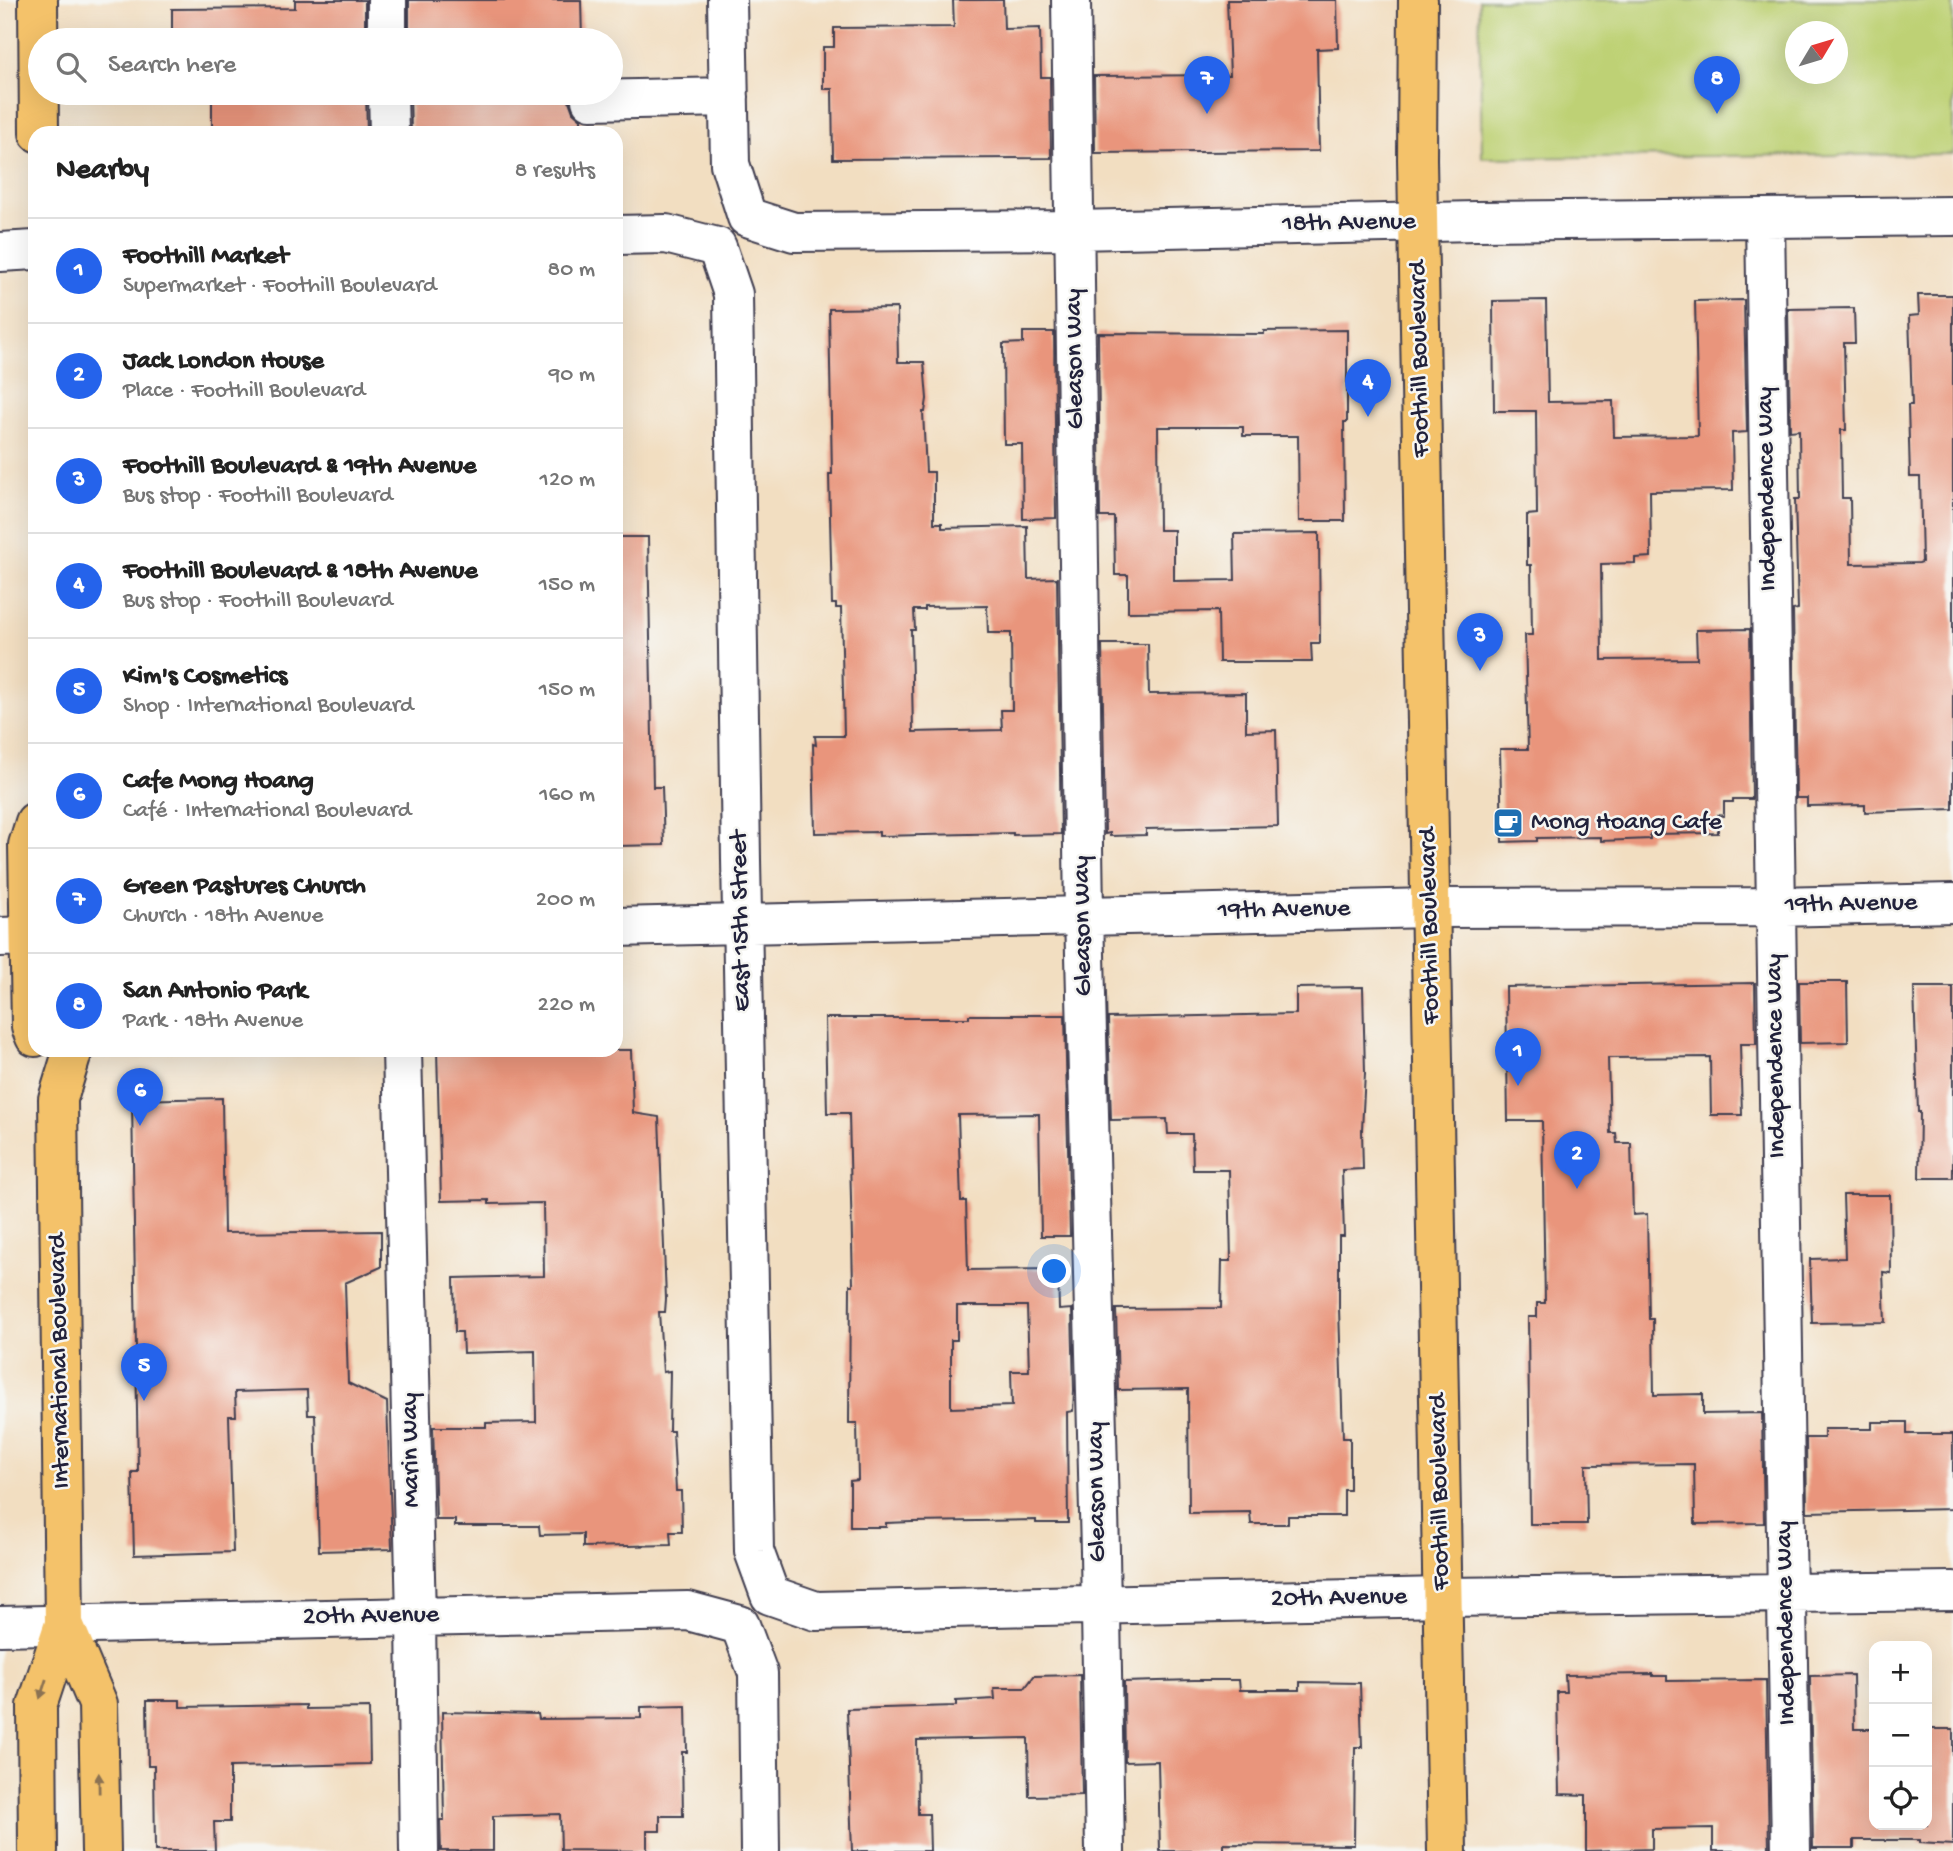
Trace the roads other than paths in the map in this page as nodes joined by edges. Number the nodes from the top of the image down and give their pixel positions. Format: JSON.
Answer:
{"nodes":[{"id":1,"x":38,"y":0,"type":"edge"},
{"id":2,"x":387,"y":0,"type":"edge"},
{"id":3,"x":727,"y":0,"type":"edge"},
{"id":4,"x":1071,"y":0,"type":"edge"},
{"id":5,"x":1418,"y":0,"type":"edge"},
{"id":6,"x":38,"y":28,"type":"edge"},
{"id":7,"x":387,"y":28,"type":"edge"},
{"id":8,"x":729,"y":96,"type":"junction"},
{"id":9,"x":623,"y":99,"type":"edge"},
{"id":10,"x":38,"y":105,"type":"edge"},
{"id":11,"x":388,"y":105,"type":"edge"},
{"id":12,"x":38,"y":126,"type":"edge"},
{"id":13,"x":389,"y":126,"type":"edge"},
{"id":14,"x":1953,"y":216,"type":"edge"},
{"id":15,"x":1765,"y":219,"type":"junction"},
{"id":16,"x":1419,"y":222,"type":"junction"},
{"id":17,"x":1075,"y":230,"type":"junction"},
{"id":18,"x":623,"y":235,"type":"edge"},
{"id":19,"x":28,"y":250,"type":"edge"},
{"id":20,"x":0,"y":252,"type":"edge"},
{"id":21,"x":28,"y":845,"type":"edge"},
{"id":22,"x":1953,"y":903,"type":"edge"},
{"id":23,"x":1775,"y":907,"type":"junction"},
{"id":24,"x":1430,"y":908,"type":"junction"},
{"id":25,"x":1084,"y":915,"type":"junction"},
{"id":26,"x":742,"y":925,"type":"junction"},
{"id":27,"x":623,"y":927,"type":"edge"},
{"id":28,"x":14,"y":936,"type":"edge"},
{"id":29,"x":28,"y":1011,"type":"edge"},
{"id":30,"x":43,"y":1057,"type":"edge"},
{"id":31,"x":71,"y":1057,"type":"edge"},
{"id":32,"x":402,"y":1057,"type":"edge"},
{"id":33,"x":58,"y":1099,"type":"junction"},
{"id":34,"x":1953,"y":1591,"type":"edge"},
{"id":35,"x":1786,"y":1593,"type":"junction"},
{"id":36,"x":770,"y":1595,"type":"joint"},
{"id":37,"x":1443,"y":1597,"type":"junction"},
{"id":38,"x":1101,"y":1604,"type":"junction"},
{"id":39,"x":416,"y":1616,"type":"junction"},
{"id":40,"x":64,"y":1624,"type":"junction"},
{"id":41,"x":0,"y":1626,"type":"edge"},
{"id":42,"x":38,"y":1851,"type":"edge"},
{"id":43,"x":101,"y":1851,"type":"edge"},
{"id":44,"x":419,"y":1851,"type":"edge"},
{"id":45,"x":760,"y":1851,"type":"edge"},
{"id":46,"x":1105,"y":1851,"type":"edge"},
{"id":47,"x":1447,"y":1851,"type":"edge"},
{"id":48,"x":1791,"y":1851,"type":"edge"}],
"edges":[{"from":1,"to":6,"type":"main road"},
{"from":2,"to":7,"type":"street"},
{"from":3,"to":8,"type":"street"},
{"from":4,"to":17,"type":"street","name":"Gleason Way"},
{"from":5,"to":16,"type":"main road","name":"Foothill Boulevard"},
{"from":8,"to":9,"type":"street"},
{"from":8,"to":17,"type":"street","name":"18th Avenue"},
{"from":10,"to":12,"type":"main road"},
{"from":11,"to":13,"type":"street"},
{"from":14,"to":15,"type":"street","name":"18th Avenue"},
{"from":15,"to":16,"type":"street","name":"18th Avenue"},
{"from":15,"to":23,"type":"street","name":"Independence Way"},
{"from":16,"to":17,"type":"street","name":"18th Avenue"},
{"from":16,"to":24,"type":"main road","name":"Foothill Boulevard"},
{"from":17,"to":25,"type":"street","name":"Gleason Way"},
{"from":18,"to":26,"type":"street","name":"East 15th Street"},
{"from":19,"to":20,"type":"street"},
{"from":21,"to":28,"type":"main road"},
{"from":22,"to":23,"type":"street","name":"19th Avenue"},
{"from":23,"to":24,"type":"street","name":"19th Avenue"},
{"from":23,"to":35,"type":"street","name":"Independence Way"},
{"from":24,"to":25,"type":"street","name":"19th Avenue"},
{"from":24,"to":37,"type":"main road","name":"Foothill Boulevard"},
{"from":25,"to":26,"type":"street","name":"19th Avenue"},
{"from":25,"to":38,"type":"street","name":"Gleason Way"},
{"from":26,"to":27,"type":"street","name":"19th Avenue"},
{"from":26,"to":36,"type":"street","name":"East 15th Street"},
{"from":28,"to":29,"type":"main road"},
{"from":30,"to":33,"type":"main road","name":"International Boulevard"},
{"from":31,"to":33,"type":"main road","name":"International Boulevard"},
{"from":32,"to":39,"type":"street","name":"Marin Way"},
{"from":33,"to":40,"type":"main road","name":"International Boulevard"},
{"from":34,"to":35,"type":"street","name":"20th Avenue"},
{"from":35,"to":37,"type":"street","name":"20th Avenue"},
{"from":35,"to":48,"type":"street","name":"Independence Way"},
{"from":36,"to":38,"type":"street","name":"20th Avenue"},
{"from":37,"to":38,"type":"street","name":"20th Avenue"},
{"from":37,"to":47,"type":"main road","name":"Foothill Boulevard"},
{"from":38,"to":46,"type":"street","name":"Gleason Way"},
{"from":39,"to":40,"type":"street","name":"20th Avenue"},
{"from":39,"to":44,"type":"street","name":"Marin Way"},
{"from":39,"to":45,"type":"street","name":"20th Avenue"},
{"from":40,"to":41,"type":"street","name":"20th Avenue"},
{"from":40,"to":42,"type":"main road","name":"International Boulevard","one_way":true},
{"from":43,"to":40,"type":"main road","name":"International Boulevard","one_way":true}]}
